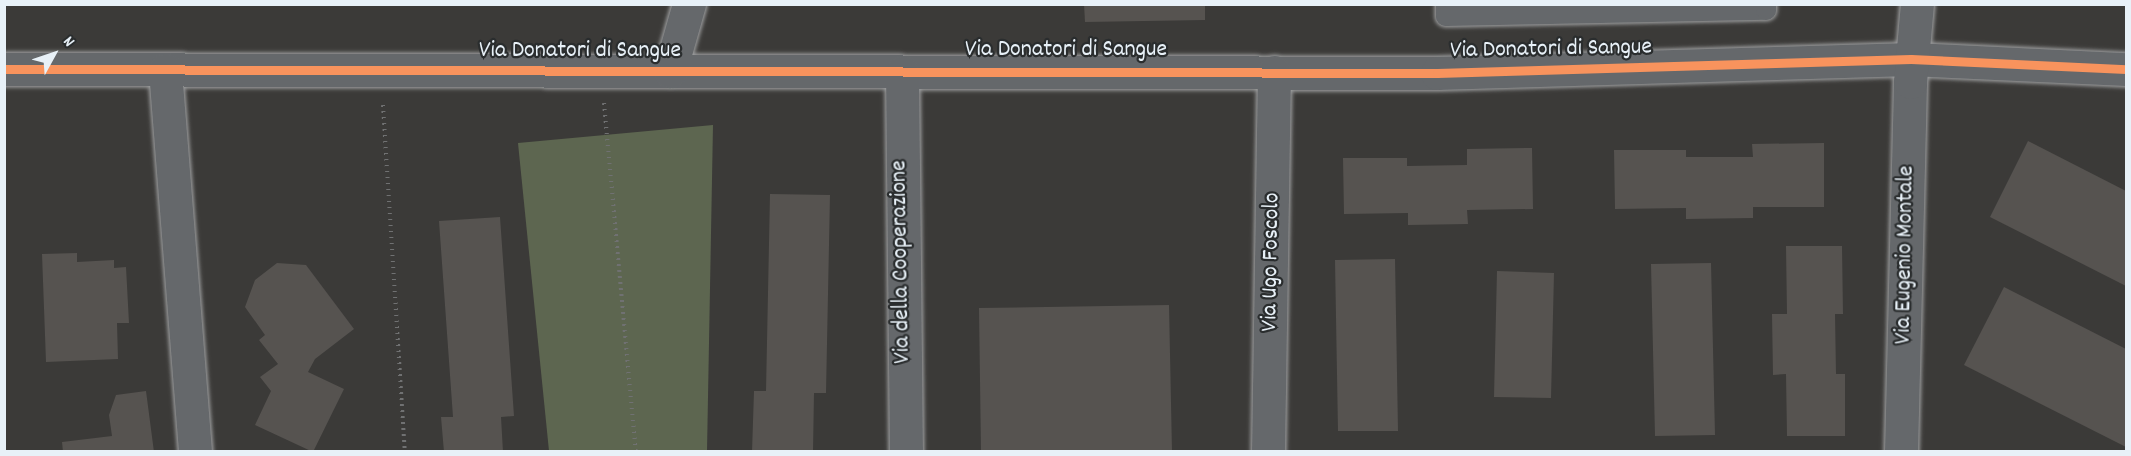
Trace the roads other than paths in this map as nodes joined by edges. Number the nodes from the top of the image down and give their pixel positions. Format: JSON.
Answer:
{"nodes":[{"id":1,"x":689,"y":4,"type":"edge"},
{"id":2,"x":1446,"y":4,"type":"edge"},
{"id":3,"x":1767,"y":4,"type":"edge"},
{"id":4,"x":1917,"y":4,"type":"edge"},
{"id":5,"x":1911,"y":59,"type":"junction"},
{"id":6,"x":4,"y":69,"type":"edge"},
{"id":7,"x":2127,"y":69,"type":"edge"},
{"id":8,"x":165,"y":70,"type":"junction"},
{"id":9,"x":670,"y":71,"type":"junction"},
{"id":10,"x":902,"y":72,"type":"junction"},
{"id":11,"x":1274,"y":72,"type":"junction"},
{"id":12,"x":195,"y":452,"type":"edge"},
{"id":13,"x":906,"y":452,"type":"edge"},
{"id":14,"x":1268,"y":452,"type":"edge"},
{"id":15,"x":1901,"y":452,"type":"edge"}],
"edges":[{"from":1,"to":9,"type":"street"},
{"from":2,"to":3,"type":"lane"},
{"from":4,"to":5,"type":"street","name":"Via Eugenio Montale"},
{"from":5,"to":7,"type":"street","name":"Via Donatori di Sangue"},
{"from":5,"to":11,"type":"street","name":"Via Donatori di Sangue"},
{"from":5,"to":15,"type":"street","name":"Via Eugenio Montale"},
{"from":6,"to":8,"type":"street","name":"Via Donatori di Sangue"},
{"from":8,"to":9,"type":"street","name":"Via Donatori di Sangue"},
{"from":8,"to":12,"type":"street"},
{"from":9,"to":10,"type":"street","name":"Via Donatori di Sangue"},
{"from":10,"to":11,"type":"street","name":"Via Donatori di Sangue"},
{"from":10,"to":13,"type":"street","name":"Via della Cooperazione"},
{"from":11,"to":14,"type":"street","name":"Via Ugo Foscolo"}]}
